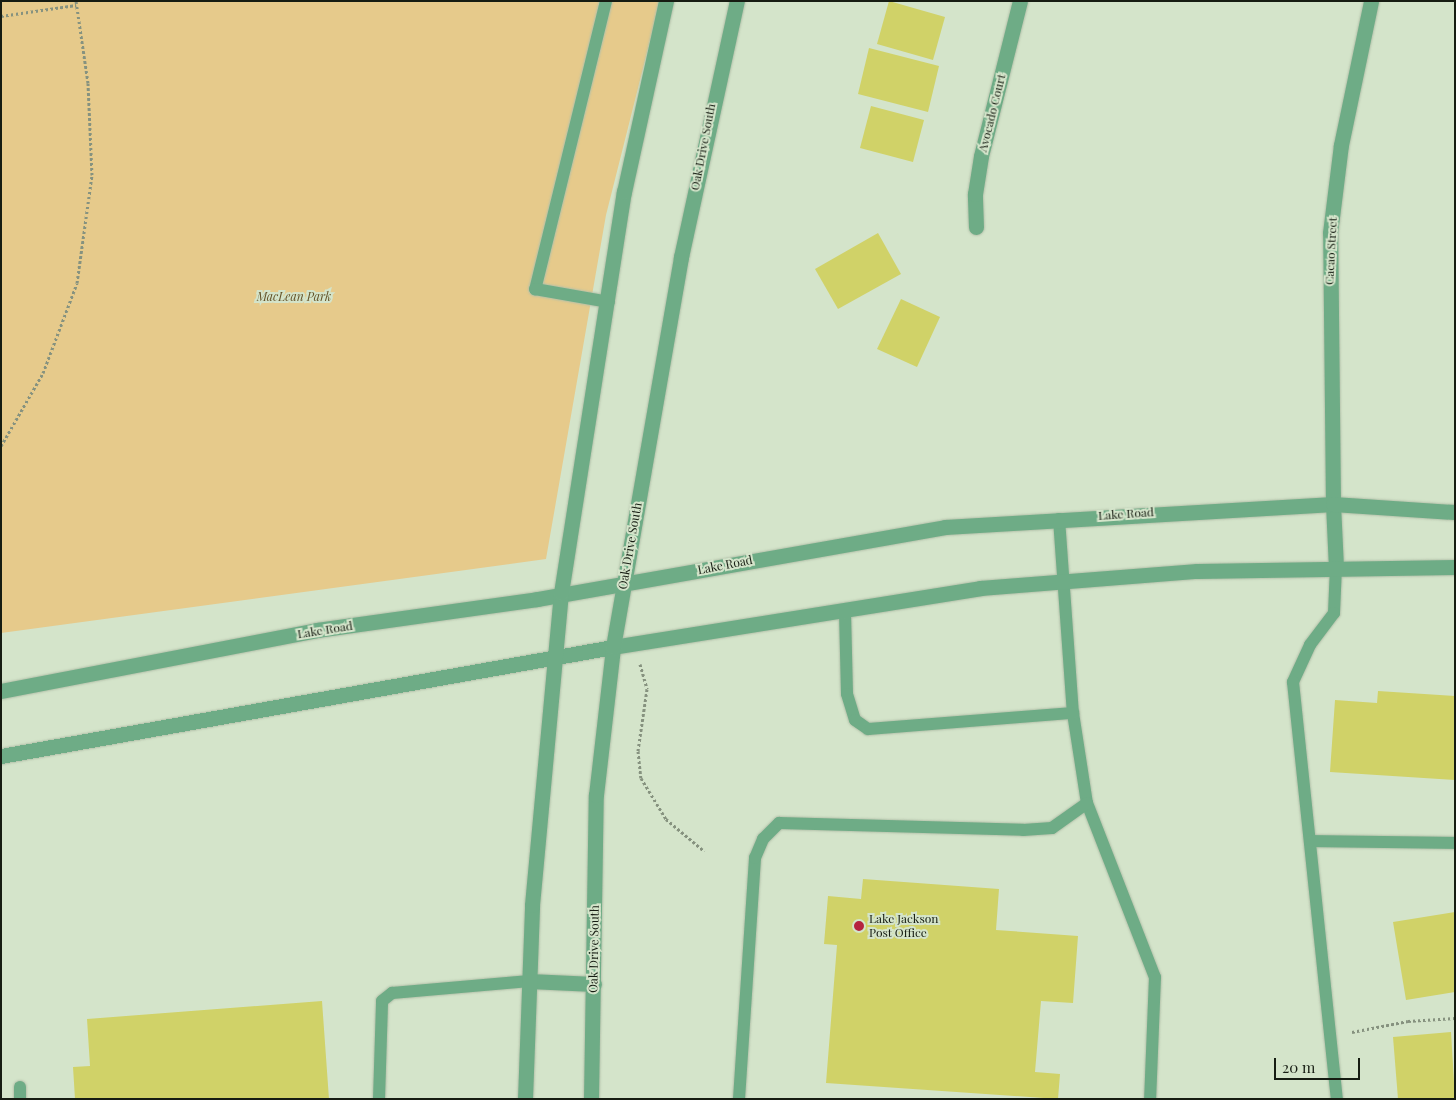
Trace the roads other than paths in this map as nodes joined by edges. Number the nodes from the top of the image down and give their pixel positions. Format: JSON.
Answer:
{"nodes":[{"id":1,"x":606,"y":1,"type":"edge"},
{"id":2,"x":666,"y":1,"type":"edge"},
{"id":3,"x":737,"y":1,"type":"edge"},
{"id":4,"x":1020,"y":1,"type":"edge"},
{"id":5,"x":1371,"y":1,"type":"edge"},
{"id":6,"x":976,"y":227,"type":"dead end"},
{"id":7,"x":609,"y":302,"type":"junction"},
{"id":8,"x":1333,"y":504,"type":"junction"},
{"id":9,"x":1455,"y":512,"type":"edge"},
{"id":10,"x":1059,"y":519,"type":"junction"},
{"id":11,"x":1336,"y":567,"type":"junction"},
{"id":12,"x":1455,"y":567,"type":"edge"},
{"id":13,"x":1064,"y":583,"type":"junction"},
{"id":14,"x":624,"y":584,"type":"junction"},
{"id":15,"x":561,"y":593,"type":"junction"},
{"id":16,"x":845,"y":612,"type":"junction"},
{"id":17,"x":613,"y":647,"type":"junction"},
{"id":18,"x":554,"y":657,"type":"junction"},
{"id":19,"x":1,"y":690,"type":"edge"},
{"id":20,"x":1074,"y":713,"type":"junction"},
{"id":21,"x":1,"y":756,"type":"edge"},
{"id":22,"x":1087,"y":803,"type":"junction"},
{"id":23,"x":1313,"y":841,"type":"junction"},
{"id":24,"x":1455,"y":844,"type":"edge"},
{"id":25,"x":529,"y":981,"type":"junction"},
{"id":26,"x":594,"y":984,"type":"junction"},
{"id":27,"x":379,"y":1099,"type":"edge"},
{"id":28,"x":526,"y":1099,"type":"edge"},
{"id":29,"x":591,"y":1099,"type":"edge"},
{"id":30,"x":739,"y":1099,"type":"edge"},
{"id":31,"x":1150,"y":1099,"type":"edge"},
{"id":32,"x":1337,"y":1099,"type":"edge"}],
"edges":[{"from":1,"to":7,"type":"lane"},
{"from":2,"to":7,"type":"street"},
{"from":3,"to":14,"type":"street","name":"Oak Drive South"},
{"from":4,"to":6,"type":"street","name":"Avocado Court"},
{"from":5,"to":8,"type":"street","name":"Cacao Street"},
{"from":7,"to":15,"type":"street"},
{"from":8,"to":9,"type":"street","name":"Lake Road"},
{"from":8,"to":10,"type":"street","name":"Lake Road"},
{"from":8,"to":11,"type":"street","name":"Cacao Street"},
{"from":10,"to":13,"type":"lane"},
{"from":10,"to":14,"type":"street","name":"Lake Road"},
{"from":11,"to":12,"type":"street"},
{"from":11,"to":13,"type":"street"},
{"from":11,"to":23,"type":"lane"},
{"from":13,"to":16,"type":"street"},
{"from":13,"to":20,"type":"lane"},
{"from":14,"to":15,"type":"street","name":"Lake Road"},
{"from":14,"to":17,"type":"street","name":"Oak Drive South"},
{"from":15,"to":18,"type":"street"},
{"from":15,"to":19,"type":"street","name":"Lake Road"},
{"from":16,"to":17,"type":"street"},
{"from":16,"to":20,"type":"lane"},
{"from":17,"to":18,"type":"street"},
{"from":17,"to":26,"type":"street","name":"Oak Drive South"},
{"from":18,"to":21,"type":"street"},
{"from":18,"to":25,"type":"street"},
{"from":20,"to":22,"type":"lane"},
{"from":22,"to":30,"type":"lane"},
{"from":22,"to":31,"type":"lane"},
{"from":23,"to":24,"type":"lane"},
{"from":23,"to":32,"type":"lane"},
{"from":25,"to":26,"type":"street"},
{"from":25,"to":27,"type":"lane"},
{"from":25,"to":28,"type":"street"},
{"from":26,"to":29,"type":"street","name":"Oak Drive South"}]}
